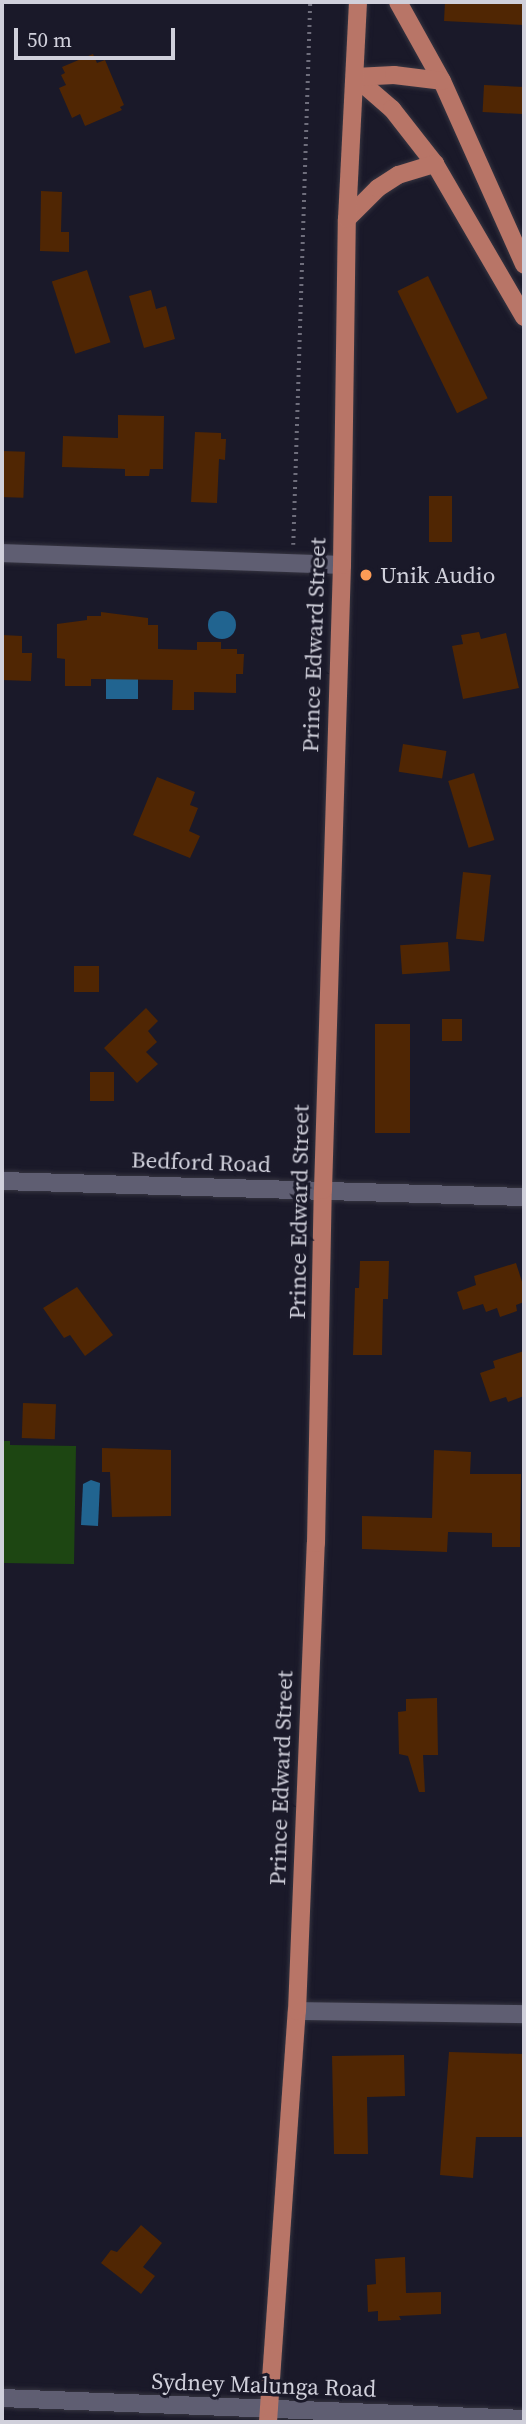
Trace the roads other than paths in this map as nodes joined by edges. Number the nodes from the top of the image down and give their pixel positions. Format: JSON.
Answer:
{"nodes":[{"id":1,"x":358,"y":2,"type":"edge"},
{"id":2,"x":398,"y":2,"type":"edge"},
{"id":3,"x":355,"y":77,"type":"junction"},
{"id":4,"x":443,"y":81,"type":"junction"},
{"id":5,"x":435,"y":164,"type":"junction"},
{"id":6,"x":347,"y":219,"type":"junction"},
{"id":7,"x":524,"y":264,"type":"edge"},
{"id":8,"x":524,"y":317,"type":"edge"},
{"id":9,"x":2,"y":553,"type":"edge"},
{"id":10,"x":342,"y":565,"type":"junction"},
{"id":11,"x":2,"y":1181,"type":"edge"},
{"id":12,"x":323,"y":1190,"type":"junction"},
{"id":13,"x":524,"y":1197,"type":"edge"},
{"id":14,"x":297,"y":2011,"type":"junction"},
{"id":15,"x":524,"y":2014,"type":"edge"},
{"id":16,"x":2,"y":2398,"type":"edge"},
{"id":17,"x":269,"y":2416,"type":"edge"},
{"id":18,"x":524,"y":2419,"type":"edge"}],
"edges":[{"from":1,"to":3,"type":"main road","name":"Prince Edward Street"},
{"from":2,"to":4,"type":"main road"},
{"from":3,"to":4,"type":"main road"},
{"from":3,"to":5,"type":"main road"},
{"from":3,"to":6,"type":"main road","name":"Prince Edward Street"},
{"from":4,"to":7,"type":"main road"},
{"from":5,"to":6,"type":"main road"},
{"from":5,"to":8,"type":"main road"},
{"from":6,"to":10,"type":"main road","name":"Prince Edward Street"},
{"from":9,"to":10,"type":"street"},
{"from":10,"to":12,"type":"main road","name":"Prince Edward Street"},
{"from":11,"to":12,"type":"street","name":"Bedford Road"},
{"from":12,"to":13,"type":"street","name":"Bedford Road"},
{"from":12,"to":14,"type":"main road","name":"Prince Edward Street"},
{"from":14,"to":15,"type":"street"},
{"from":14,"to":17,"type":"main road","name":"Prince Edward Street"},
{"from":16,"to":17,"type":"street","name":"Sydney Malunga Road"},
{"from":17,"to":18,"type":"street","name":"Sydney Malunga Road"}]}
